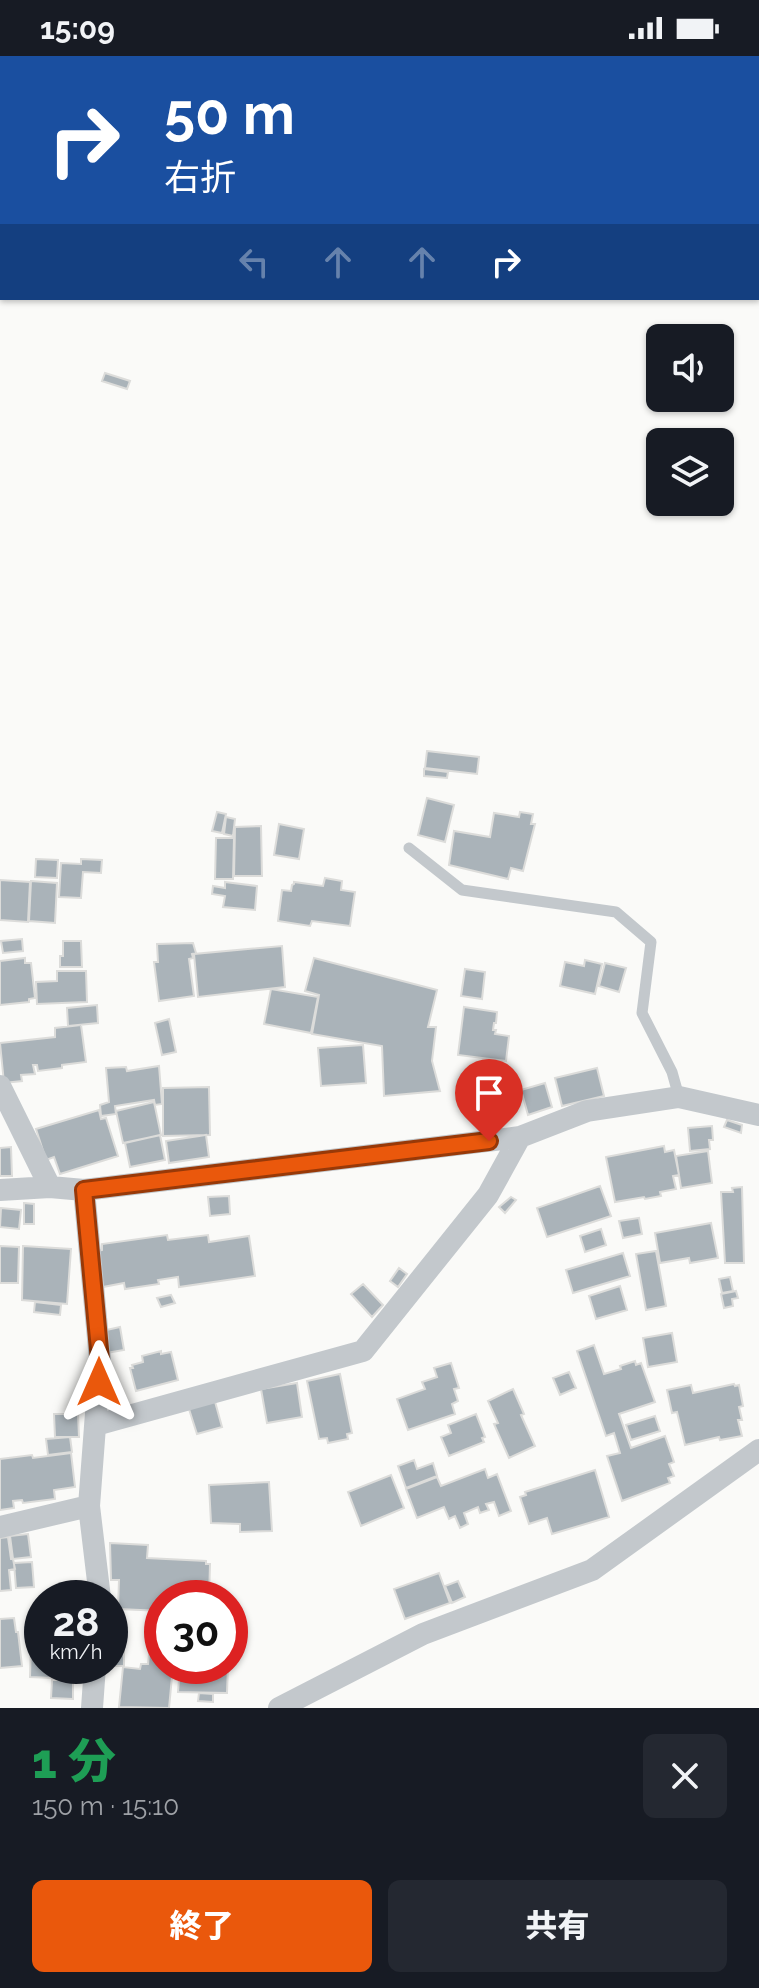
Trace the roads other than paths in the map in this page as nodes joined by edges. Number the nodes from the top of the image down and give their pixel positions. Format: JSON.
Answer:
{"nodes":[{"id":1,"x":409,"y":848,"type":"dead end"},
{"id":2,"x":0,"y":1086,"type":"edge"},
{"id":3,"x":679,"y":1097,"type":"junction"},
{"id":4,"x":759,"y":1115,"type":"edge"},
{"id":5,"x":520,"y":1137,"type":"junction"},
{"id":6,"x":50,"y":1187,"type":"junction"},
{"id":7,"x":0,"y":1190,"type":"edge"},
{"id":8,"x":84,"y":1190,"type":"junction"},
{"id":9,"x":96,"y":1425,"type":"junction"},
{"id":10,"x":759,"y":1450,"type":"edge"},
{"id":11,"x":89,"y":1506,"type":"junction"},
{"id":12,"x":0,"y":1527,"type":"edge"},
{"id":13,"x":98,"y":1580,"type":"edge"},
{"id":14,"x":94,"y":1684,"type":"edge"},
{"id":15,"x":92,"y":1708,"type":"edge"},
{"id":16,"x":279,"y":1708,"type":"edge"}],
"edges":[{"from":1,"to":3,"type":"lane"},
{"from":2,"to":6,"type":"street"},
{"from":3,"to":4,"type":"street"},
{"from":3,"to":5,"type":"street"},
{"from":5,"to":8,"type":"street"},
{"from":5,"to":9,"type":"street"},
{"from":6,"to":7,"type":"street"},
{"from":6,"to":8,"type":"street"},
{"from":8,"to":9,"type":"street"},
{"from":9,"to":11,"type":"street"},
{"from":10,"to":16,"type":"street"},
{"from":11,"to":12,"type":"street"},
{"from":11,"to":13,"type":"street"},
{"from":14,"to":15,"type":"street"}]}
